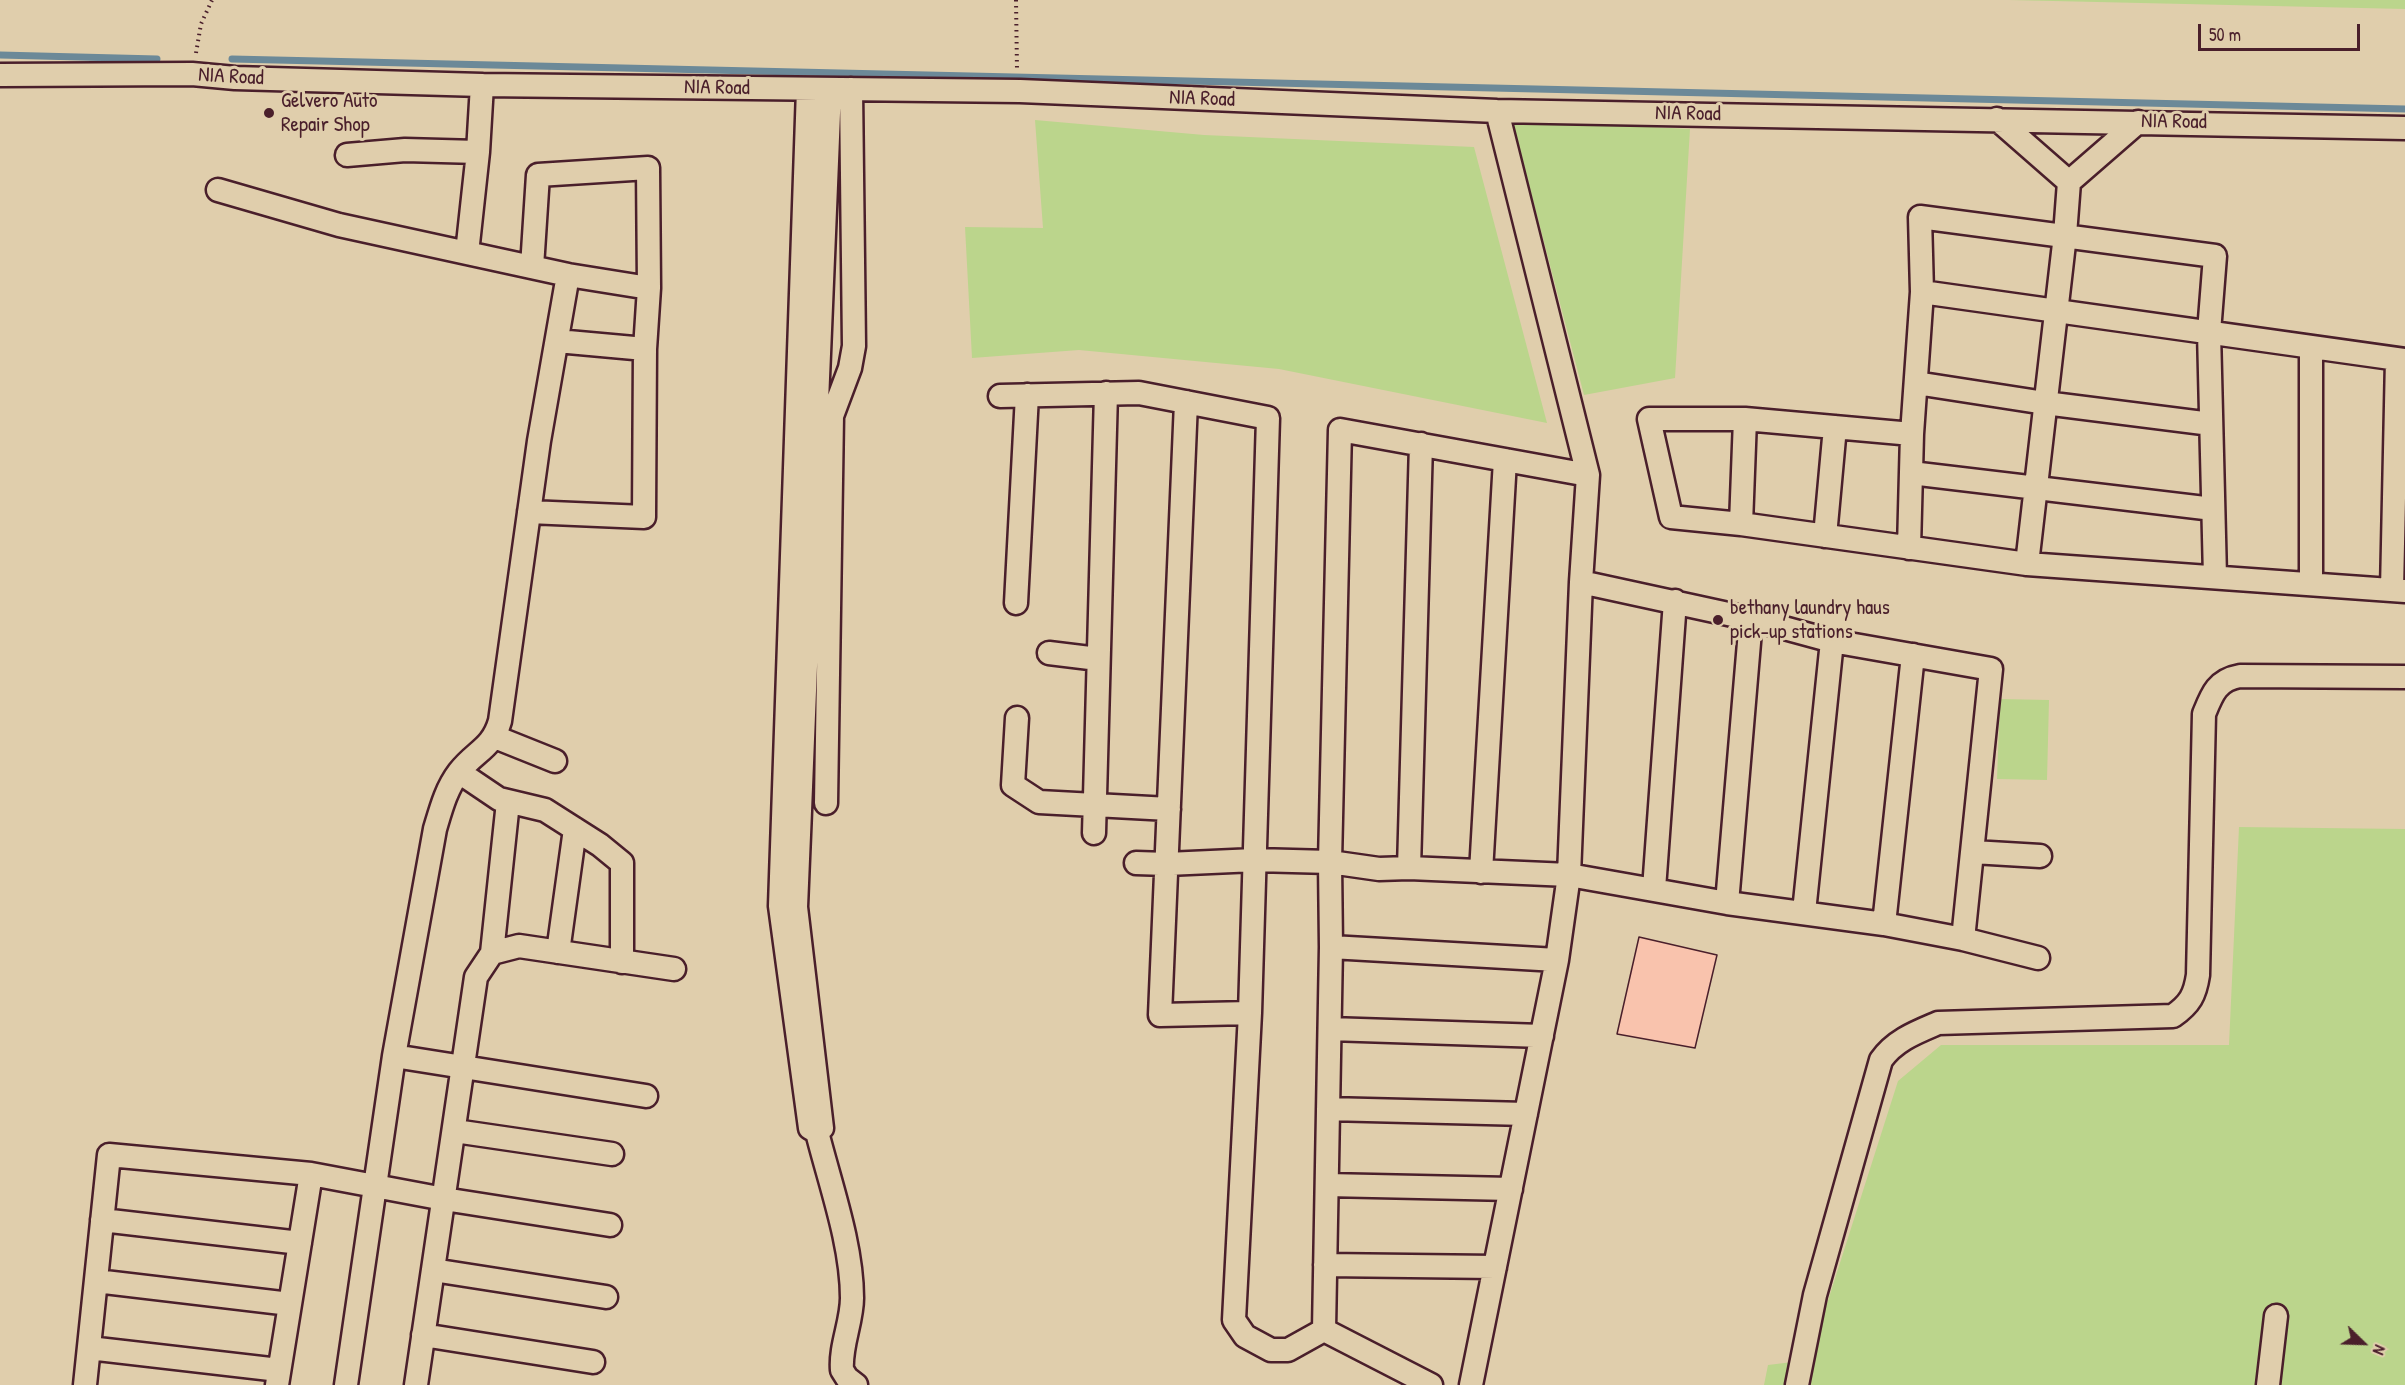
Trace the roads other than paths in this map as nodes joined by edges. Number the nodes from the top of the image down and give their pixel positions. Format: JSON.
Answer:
{"nodes":[{"id":1,"x":0,"y":75,"type":"edge"},
{"id":2,"x":482,"y":85,"type":"junction"},
{"id":3,"x":830,"y":89,"type":"junction"},
{"id":4,"x":1497,"y":111,"type":"junction"},
{"id":5,"x":1997,"y":119,"type":"junction"},
{"id":6,"x":2138,"y":122,"type":"junction"},
{"id":7,"x":2405,"y":128,"type":"edge"},
{"id":8,"x":478,"y":152,"type":"junction"},
{"id":9,"x":347,"y":155,"type":"dead end"},
{"id":10,"x":2069,"y":182,"type":"junction"},
{"id":11,"x":218,"y":190,"type":"dead end"},
{"id":12,"x":2065,"y":235,"type":"junction"},
{"id":13,"x":467,"y":253,"type":"junction"},
{"id":14,"x":532,"y":267,"type":"junction"},
{"id":15,"x":568,"y":275,"type":"junction"},
{"id":16,"x":649,"y":288,"type":"junction"},
{"id":17,"x":1922,"y":292,"type":"junction"},
{"id":18,"x":2056,"y":310,"type":"junction"},
{"id":19,"x":2209,"y":332,"type":"junction"},
{"id":20,"x":557,"y":341,"type":"junction"},
{"id":21,"x":2312,"y":347,"type":"junction"},
{"id":22,"x":645,"y":349,"type":"junction"},
{"id":23,"x":2401,"y":360,"type":"edge"},
{"id":24,"x":1916,"y":383,"type":"junction"},
{"id":25,"x":1106,"y":393,"type":"junction"},
{"id":26,"x":1027,"y":395,"type":"junction"},
{"id":27,"x":1000,"y":396,"type":"dead end"},
{"id":28,"x":1186,"y":402,"type":"junction"},
{"id":29,"x":2045,"y":403,"type":"junction"},
{"id":30,"x":1745,"y":419,"type":"junction"},
{"id":31,"x":2211,"y":424,"type":"junction"},
{"id":32,"x":1835,"y":427,"type":"junction"},
{"id":33,"x":1912,"y":434,"type":"junction"},
{"id":34,"x":1421,"y":444,"type":"junction"},
{"id":35,"x":1505,"y":460,"type":"junction"},
{"id":36,"x":1911,"y":473,"type":"junction"},
{"id":37,"x":1588,"y":475,"type":"junction"},
{"id":38,"x":2036,"y":488,"type":"junction"},
{"id":39,"x":2213,"y":509,"type":"junction"},
{"id":40,"x":529,"y":512,"type":"junction"},
{"id":41,"x":1741,"y":524,"type":"junction"},
{"id":42,"x":1826,"y":536,"type":"junction"},
{"id":43,"x":1909,"y":548,"type":"junction"},
{"id":44,"x":2027,"y":564,"type":"junction"},
{"id":45,"x":2215,"y":577,"type":"junction"},
{"id":46,"x":1581,"y":582,"type":"junction"},
{"id":47,"x":2311,"y":584,"type":"junction"},
{"id":48,"x":2398,"y":590,"type":"edge"},
{"id":49,"x":1675,"y":601,"type":"junction"},
{"id":50,"x":1016,"y":603,"type":"dead end"},
{"id":51,"x":1751,"y":619,"type":"junction"},
{"id":52,"x":1832,"y":641,"type":"junction"},
{"id":53,"x":1049,"y":653,"type":"dead end"},
{"id":54,"x":1913,"y":655,"type":"junction"},
{"id":55,"x":1098,"y":658,"type":"junction"},
{"id":56,"x":2405,"y":677,"type":"edge"},
{"id":57,"x":1017,"y":718,"type":"dead end"},
{"id":58,"x":495,"y":737,"type":"junction"},
{"id":59,"x":555,"y":761,"type":"dead end"},
{"id":60,"x":459,"y":772,"type":"junction"},
{"id":61,"x":508,"y":802,"type":"junction"},
{"id":62,"x":826,"y":803,"type":"dead end"},
{"id":63,"x":1095,"y":805,"type":"junction"},
{"id":64,"x":1169,"y":809,"type":"junction"},
{"id":65,"x":575,"y":829,"type":"junction"},
{"id":66,"x":1094,"y":833,"type":"dead end"},
{"id":67,"x":1973,"y":852,"type":"junction"},
{"id":68,"x":2040,"y":856,"type":"dead end"},
{"id":69,"x":1255,"y":860,"type":"junction"},
{"id":70,"x":1136,"y":862,"type":"dead end"},
{"id":71,"x":1330,"y":862,"type":"junction"},
{"id":72,"x":1167,"y":864,"type":"junction"},
{"id":73,"x":1409,"y":868,"type":"junction"},
{"id":74,"x":1480,"y":872,"type":"junction"},
{"id":75,"x":1569,"y":875,"type":"junction"},
{"id":76,"x":1654,"y":889,"type":"junction"},
{"id":77,"x":1727,"y":903,"type":"junction"},
{"id":78,"x":1804,"y":912,"type":"junction"},
{"id":79,"x":1884,"y":924,"type":"junction"},
{"id":80,"x":1963,"y":939,"type":"junction"},
{"id":81,"x":1331,"y":947,"type":"junction"},
{"id":82,"x":558,"y":952,"type":"junction"},
{"id":83,"x":492,"y":953,"type":"junction"},
{"id":84,"x":2038,"y":958,"type":"dead end"},
{"id":85,"x":1557,"y":960,"type":"junction"},
{"id":86,"x":622,"y":962,"type":"junction"},
{"id":87,"x":674,"y":969,"type":"dead end"},
{"id":88,"x":1250,"y":1013,"type":"junction"},
{"id":89,"x":1330,"y":1029,"type":"junction"},
{"id":90,"x":1542,"y":1036,"type":"junction"},
{"id":91,"x":394,"y":1056,"type":"junction"},
{"id":92,"x":464,"y":1067,"type":"junction"},
{"id":93,"x":646,"y":1096,"type":"dead end"},
{"id":94,"x":1328,"y":1108,"type":"junction"},
{"id":95,"x":1526,"y":1114,"type":"junction"},
{"id":96,"x":455,"y":1131,"type":"junction"},
{"id":97,"x":612,"y":1154,"type":"dead end"},
{"id":98,"x":310,"y":1174,"type":"junction"},
{"id":99,"x":1327,"y":1185,"type":"junction"},
{"id":100,"x":375,"y":1186,"type":"junction"},
{"id":101,"x":1510,"y":1189,"type":"junction"},
{"id":102,"x":444,"y":1199,"type":"junction"},
{"id":103,"x":102,"y":1220,"type":"junction"},
{"id":104,"x":610,"y":1225,"type":"dead end"},
{"id":105,"x":300,"y":1243,"type":"junction"},
{"id":106,"x":1325,"y":1265,"type":"junction"},
{"id":107,"x":1495,"y":1267,"type":"junction"},
{"id":108,"x":433,"y":1270,"type":"junction"},
{"id":109,"x":96,"y":1281,"type":"junction"},
{"id":110,"x":606,"y":1297,"type":"dead end"},
{"id":111,"x":290,"y":1304,"type":"junction"},
{"id":112,"x":2276,"y":1316,"type":"dead end"},
{"id":113,"x":1324,"y":1330,"type":"junction"},
{"id":114,"x":423,"y":1335,"type":"junction"},
{"id":115,"x":89,"y":1348,"type":"junction"},
{"id":116,"x":593,"y":1362,"type":"dead end"},
{"id":117,"x":278,"y":1377,"type":"edge"},
{"id":118,"x":85,"y":1385,"type":"edge"},
{"id":119,"x":346,"y":1385,"type":"edge"},
{"id":120,"x":416,"y":1385,"type":"edge"},
{"id":121,"x":856,"y":1385,"type":"edge"},
{"id":122,"x":1431,"y":1385,"type":"edge"},
{"id":123,"x":1471,"y":1385,"type":"edge"},
{"id":124,"x":1797,"y":1385,"type":"edge"},
{"id":125,"x":2268,"y":1385,"type":"edge"}],
"edges":[{"from":1,"to":2,"type":"street","name":"NIA Road"},
{"from":2,"to":3,"type":"street","name":"NIA Road"},
{"from":2,"to":8,"type":"street"},
{"from":3,"to":4,"type":"street","name":"NIA Road"},
{"from":3,"to":62,"type":"street"},
{"from":3,"to":121,"type":"street"},
{"from":4,"to":5,"type":"street","name":"NIA Road"},
{"from":4,"to":37,"type":"street"},
{"from":5,"to":6,"type":"street","name":"NIA Road"},
{"from":5,"to":10,"type":"street"},
{"from":6,"to":7,"type":"street","name":"NIA Road"},
{"from":6,"to":10,"type":"street"},
{"from":8,"to":9,"type":"street"},
{"from":8,"to":13,"type":"street"},
{"from":10,"to":12,"type":"street"},
{"from":11,"to":13,"type":"street"},
{"from":12,"to":17,"type":"street"},
{"from":12,"to":18,"type":"street"},
{"from":12,"to":19,"type":"street"},
{"from":13,"to":14,"type":"street"},
{"from":14,"to":15,"type":"street"},
{"from":14,"to":16,"type":"street"},
{"from":15,"to":16,"type":"street"},
{"from":15,"to":20,"type":"street"},
{"from":16,"to":22,"type":"street"},
{"from":17,"to":18,"type":"street"},
{"from":17,"to":24,"type":"street"},
{"from":18,"to":19,"type":"street"},
{"from":18,"to":29,"type":"street"},
{"from":19,"to":21,"type":"street"},
{"from":19,"to":31,"type":"street"},
{"from":20,"to":22,"type":"street"},
{"from":20,"to":40,"type":"street"},
{"from":21,"to":23,"type":"street"},
{"from":21,"to":47,"type":"street"},
{"from":22,"to":40,"type":"street"},
{"from":23,"to":48,"type":"street"},
{"from":24,"to":29,"type":"street"},
{"from":24,"to":33,"type":"street"},
{"from":25,"to":26,"type":"street"},
{"from":25,"to":28,"type":"street"},
{"from":25,"to":55,"type":"street"},
{"from":26,"to":27,"type":"street"},
{"from":26,"to":50,"type":"street"},
{"from":28,"to":64,"type":"street"},
{"from":28,"to":69,"type":"street"},
{"from":29,"to":31,"type":"street"},
{"from":29,"to":38,"type":"street"},
{"from":30,"to":32,"type":"street"},
{"from":30,"to":41,"type":"street"},
{"from":30,"to":41,"type":"street"},
{"from":31,"to":39,"type":"street"},
{"from":32,"to":33,"type":"street"},
{"from":32,"to":42,"type":"street"},
{"from":33,"to":36,"type":"street"},
{"from":34,"to":35,"type":"street"},
{"from":34,"to":71,"type":"street"},
{"from":34,"to":73,"type":"street"},
{"from":35,"to":37,"type":"street"},
{"from":35,"to":74,"type":"street"},
{"from":36,"to":38,"type":"street"},
{"from":36,"to":43,"type":"street"},
{"from":37,"to":46,"type":"street"},
{"from":38,"to":39,"type":"street"},
{"from":38,"to":44,"type":"street"},
{"from":39,"to":45,"type":"street"},
{"from":40,"to":58,"type":"street"},
{"from":41,"to":42,"type":"street"},
{"from":42,"to":43,"type":"street"},
{"from":43,"to":44,"type":"street"},
{"from":44,"to":45,"type":"street"},
{"from":45,"to":47,"type":"street"},
{"from":46,"to":49,"type":"street"},
{"from":46,"to":75,"type":"street"},
{"from":47,"to":48,"type":"street"},
{"from":49,"to":51,"type":"street"},
{"from":49,"to":76,"type":"street"},
{"from":51,"to":52,"type":"street"},
{"from":51,"to":77,"type":"street"},
{"from":52,"to":54,"type":"street"},
{"from":52,"to":78,"type":"street"},
{"from":53,"to":55,"type":"street"},
{"from":54,"to":67,"type":"street"},
{"from":54,"to":79,"type":"street"},
{"from":55,"to":63,"type":"street"},
{"from":56,"to":124,"type":"street"},
{"from":57,"to":63,"type":"street"},
{"from":58,"to":59,"type":"street"},
{"from":58,"to":60,"type":"street"},
{"from":60,"to":61,"type":"street"},
{"from":60,"to":91,"type":"street"},
{"from":61,"to":65,"type":"street"},
{"from":61,"to":83,"type":"street"},
{"from":63,"to":64,"type":"street"},
{"from":63,"to":66,"type":"street"},
{"from":64,"to":72,"type":"street"},
{"from":65,"to":82,"type":"street"},
{"from":65,"to":86,"type":"street"},
{"from":67,"to":68,"type":"street"},
{"from":67,"to":80,"type":"street"},
{"from":69,"to":71,"type":"street"},
{"from":69,"to":72,"type":"street"},
{"from":69,"to":88,"type":"street"},
{"from":70,"to":72,"type":"street"},
{"from":71,"to":73,"type":"street"},
{"from":71,"to":81,"type":"street"},
{"from":72,"to":88,"type":"street"},
{"from":73,"to":74,"type":"street"},
{"from":74,"to":75,"type":"street"},
{"from":75,"to":76,"type":"street"},
{"from":75,"to":85,"type":"street"},
{"from":76,"to":77,"type":"street"},
{"from":77,"to":78,"type":"street"},
{"from":78,"to":79,"type":"street"},
{"from":79,"to":80,"type":"street"},
{"from":80,"to":84,"type":"street"},
{"from":81,"to":85,"type":"street"},
{"from":81,"to":89,"type":"street"},
{"from":82,"to":83,"type":"street"},
{"from":82,"to":86,"type":"street"},
{"from":83,"to":92,"type":"street"},
{"from":85,"to":90,"type":"street"},
{"from":86,"to":87,"type":"street"},
{"from":88,"to":113,"type":"street"},
{"from":89,"to":90,"type":"street"},
{"from":89,"to":94,"type":"street"},
{"from":90,"to":95,"type":"street"},
{"from":91,"to":92,"type":"street"},
{"from":91,"to":100,"type":"street"},
{"from":92,"to":93,"type":"street"},
{"from":92,"to":96,"type":"street"},
{"from":94,"to":95,"type":"street"},
{"from":94,"to":99,"type":"street"},
{"from":95,"to":101,"type":"street"},
{"from":96,"to":97,"type":"street"},
{"from":96,"to":102,"type":"street"},
{"from":98,"to":100,"type":"street"},
{"from":98,"to":103,"type":"street"},
{"from":98,"to":105,"type":"street"},
{"from":99,"to":101,"type":"street"},
{"from":99,"to":106,"type":"street"},
{"from":100,"to":102,"type":"street"},
{"from":100,"to":119,"type":"street"},
{"from":101,"to":107,"type":"street"},
{"from":102,"to":104,"type":"street"},
{"from":102,"to":108,"type":"street"},
{"from":103,"to":105,"type":"street"},
{"from":103,"to":109,"type":"street"},
{"from":105,"to":111,"type":"street"},
{"from":106,"to":107,"type":"street"},
{"from":106,"to":113,"type":"street"},
{"from":107,"to":123,"type":"street"},
{"from":108,"to":110,"type":"street"},
{"from":108,"to":114,"type":"street"},
{"from":109,"to":111,"type":"street"},
{"from":109,"to":115,"type":"street"},
{"from":111,"to":117,"type":"street"},
{"from":112,"to":125,"type":"street"},
{"from":113,"to":122,"type":"street"},
{"from":114,"to":116,"type":"street"},
{"from":114,"to":120,"type":"street"},
{"from":115,"to":117,"type":"street"},
{"from":115,"to":118,"type":"street"}]}
